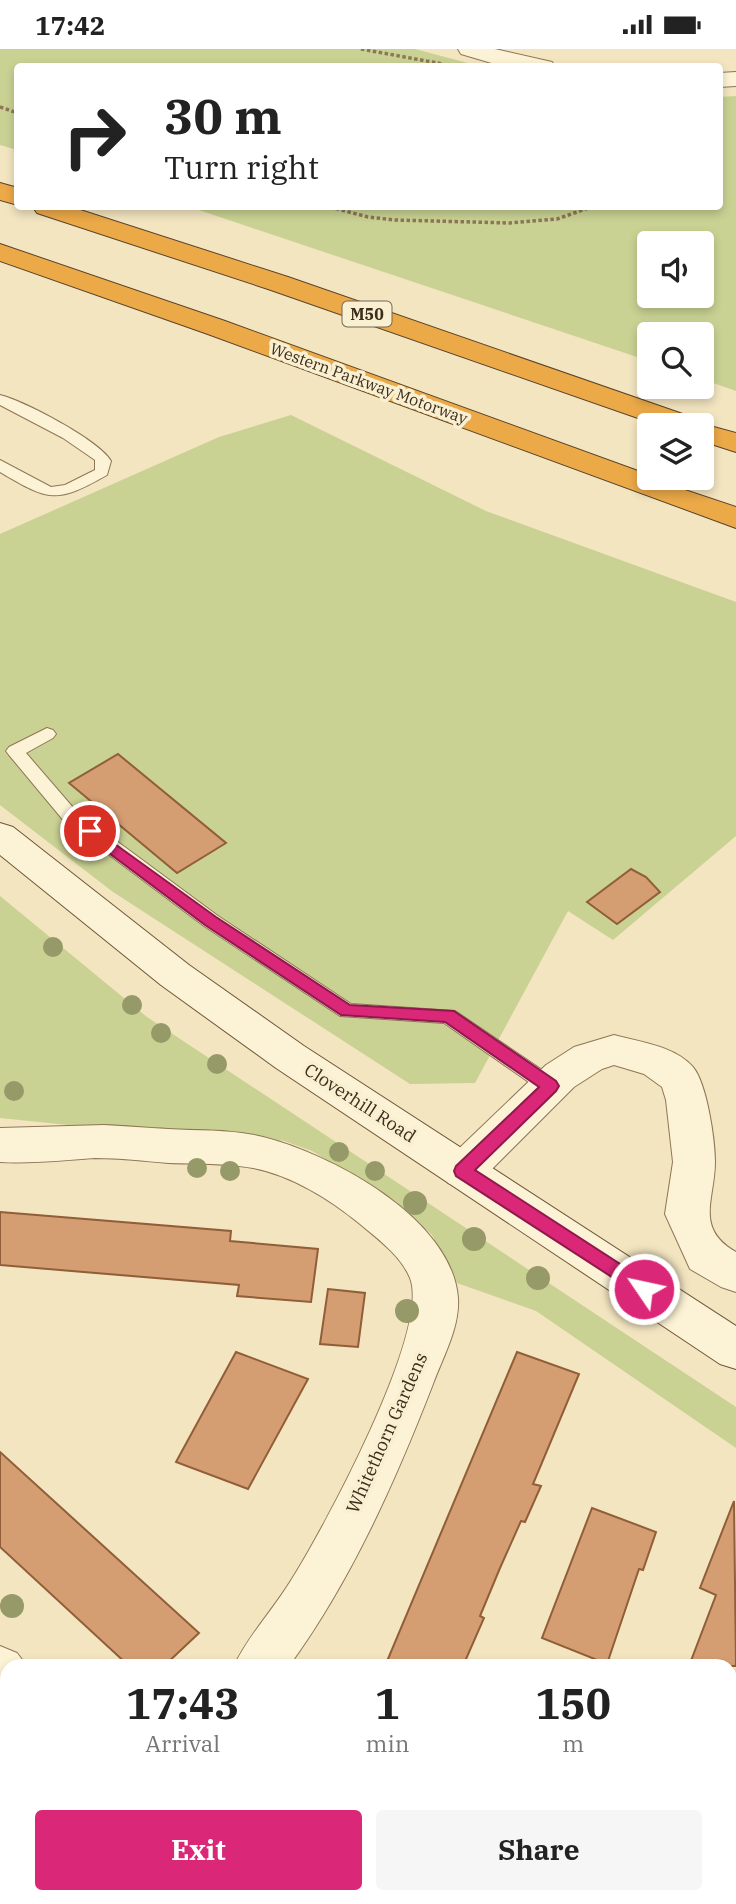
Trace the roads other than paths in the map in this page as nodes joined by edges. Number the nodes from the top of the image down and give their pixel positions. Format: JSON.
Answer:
{"nodes":[{"id":1,"x":470,"y":49,"type":"edge"},
{"id":2,"x":524,"y":63,"type":"edge"},
{"id":3,"x":55,"y":210,"type":"edge"},
{"id":4,"x":0,"y":251,"type":"edge"},
{"id":5,"x":0,"y":399,"type":"edge"},
{"id":6,"x":652,"y":413,"type":"edge"},
{"id":7,"x":714,"y":435,"type":"edge"},
{"id":8,"x":736,"y":443,"type":"edge"},
{"id":9,"x":0,"y":465,"type":"edge"},
{"id":10,"x":736,"y":518,"type":"edge"},
{"id":11,"x":47,"y":734,"type":"dead end"},
{"id":12,"x":0,"y":835,"type":"edge"},
{"id":13,"x":550,"y":1086,"type":"junction"},
{"id":14,"x":0,"y":1145,"type":"edge"},
{"id":15,"x":463,"y":1171,"type":"junction"},
{"id":16,"x":736,"y":1274,"type":"edge"},
{"id":17,"x":736,"y":1350,"type":"edge"},
{"id":18,"x":265,"y":1659,"type":"edge"}],
"edges":[{"from":1,"to":2,"type":"street"},
{"from":3,"to":6,"type":"highway","number":"M50"},
{"from":4,"to":10,"type":"highway","name":"Western Parkway Motorway"},
{"from":5,"to":9,"type":"lane"},
{"from":7,"to":8,"type":"highway"},
{"from":11,"to":13,"type":"lane"},
{"from":12,"to":15,"type":"street","name":"Cloverhill Road"},
{"from":13,"to":15,"type":"street"},
{"from":13,"to":16,"type":"street"},
{"from":14,"to":18,"type":"street","name":"Whitethorn Gardens"},
{"from":15,"to":17,"type":"street","name":"Cloverhill Road"}]}
